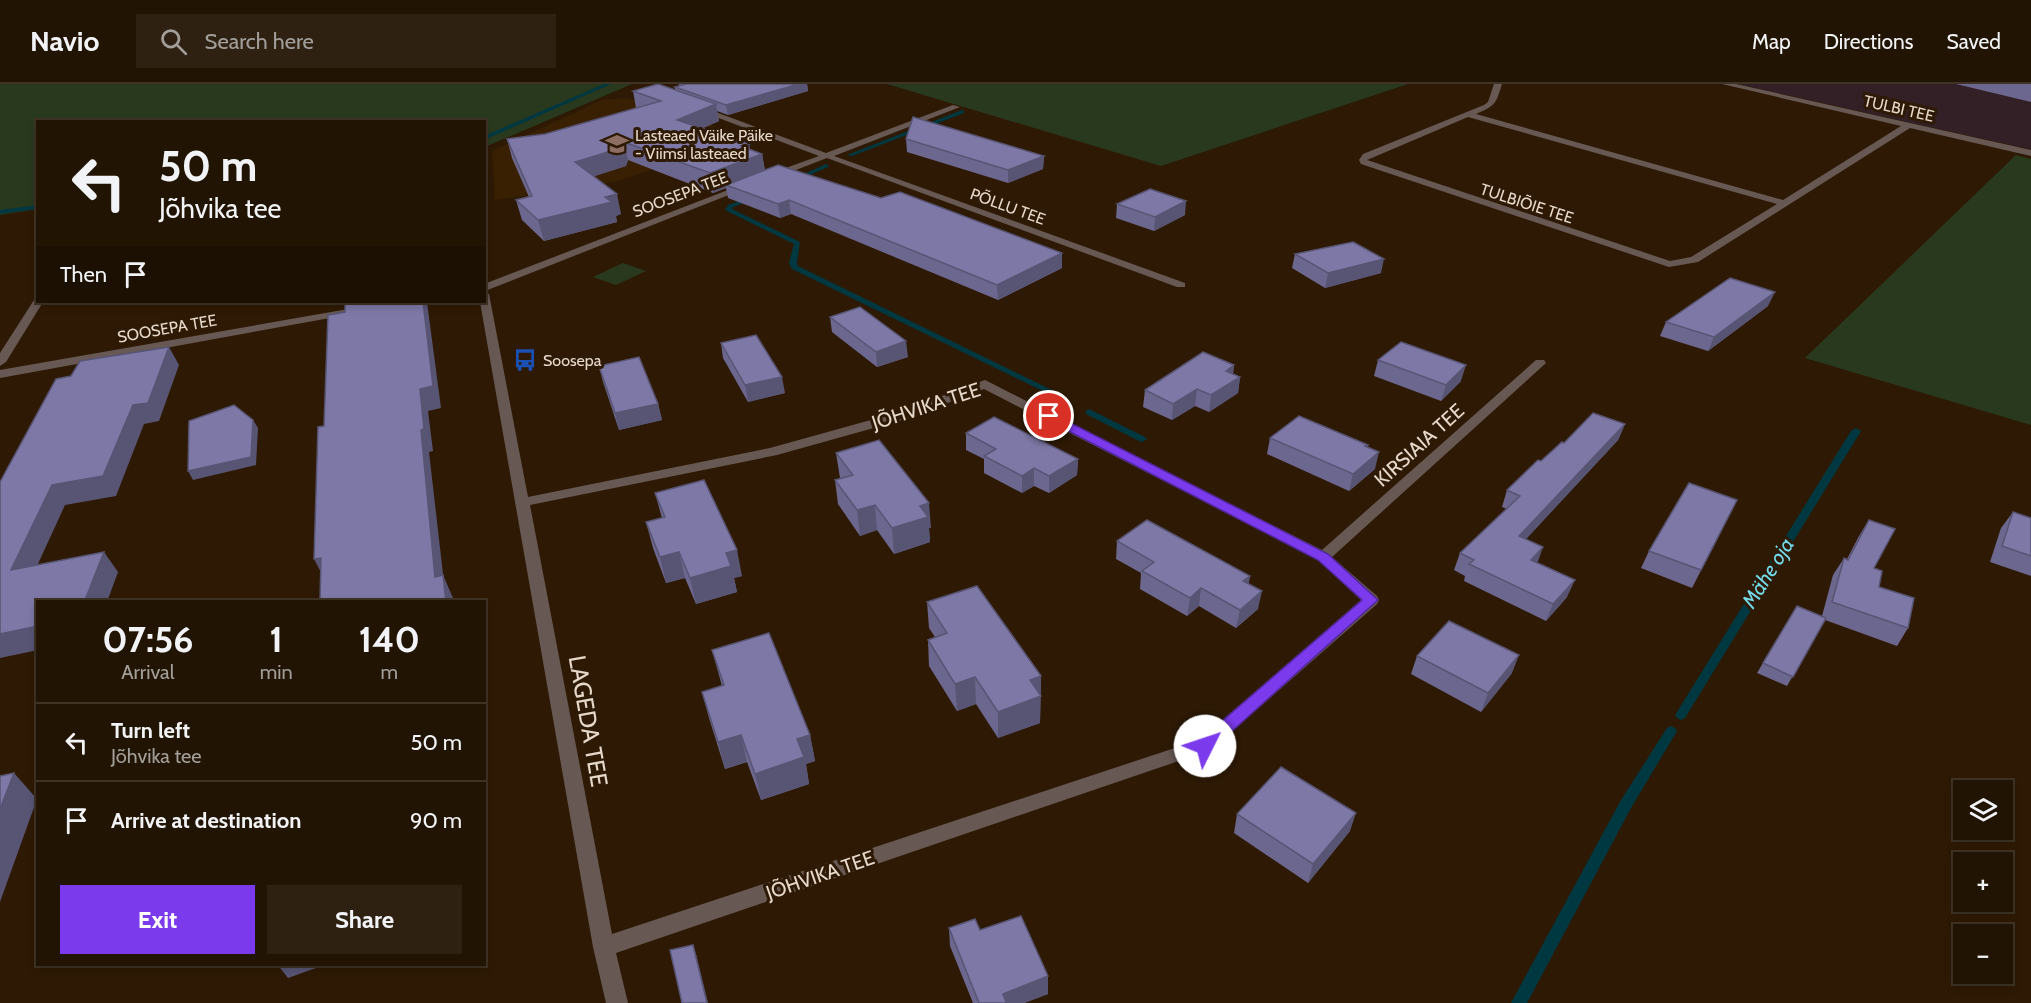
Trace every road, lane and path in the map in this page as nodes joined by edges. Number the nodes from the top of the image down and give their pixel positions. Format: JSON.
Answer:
{"nodes":[{"id":1,"x":1498,"y":84,"type":"edge"},
{"id":2,"x":1726,"y":84,"type":"edge"},
{"id":3,"x":685,"y":103,"type":"edge"},
{"id":4,"x":956,"y":107,"type":"dead end"},
{"id":5,"x":1468,"y":115,"type":"junction"},
{"id":6,"x":1907,"y":126,"type":"junction"},
{"id":7,"x":2031,"y":153,"type":"edge"},
{"id":8,"x":824,"y":155,"type":"junction"},
{"id":9,"x":1784,"y":203,"type":"junction"},
{"id":10,"x":1181,"y":285,"type":"dead end"},
{"id":11,"x":486,"y":287,"type":"edge"},
{"id":12,"x":37,"y":303,"type":"edge"},
{"id":13,"x":486,"y":303,"type":"edge"},
{"id":14,"x":363,"y":310,"type":"edge"},
{"id":15,"x":0,"y":362,"type":"edge"},
{"id":16,"x":1540,"y":363,"type":"dead end"},
{"id":17,"x":0,"y":374,"type":"edge"},
{"id":18,"x":524,"y":502,"type":"junction"},
{"id":19,"x":1323,"y":557,"type":"junction"},
{"id":20,"x":604,"y":947,"type":"junction"},
{"id":21,"x":617,"y":1003,"type":"edge"}],
"edges":[{"from":1,"to":5,"type":"street","name":"TULBIÕIE TEE"},
{"from":2,"to":6,"type":"street","name":"TULBI TEE"},
{"from":3,"to":8,"type":"street","name":"PÕLLU TEE"},
{"from":4,"to":8,"type":"street","name":"SOOSEPA TEE"},
{"from":5,"to":9,"type":"street"},
{"from":5,"to":9,"type":"street","name":"TULBIÕIE TEE"},
{"from":6,"to":7,"type":"street","name":"TULBI TEE"},
{"from":6,"to":9,"type":"street","name":"TULBIÕIE TEE"},
{"from":8,"to":10,"type":"street","name":"PÕLLU TEE"},
{"from":8,"to":11,"type":"street","name":"SOOSEPA TEE"},
{"from":12,"to":15,"type":"street"},
{"from":13,"to":18,"type":"street"},
{"from":14,"to":17,"type":"street","name":"SOOSEPA TEE"},
{"from":16,"to":19,"type":"street","name":"KIRSIAIA TEE"},
{"from":18,"to":19,"type":"street","name":"JÕHVIKA TEE"},
{"from":18,"to":20,"type":"street","name":"LAGEDA TEE"},
{"from":19,"to":20,"type":"street","name":"JÕHVIKA TEE"},
{"from":20,"to":21,"type":"street"}]}
